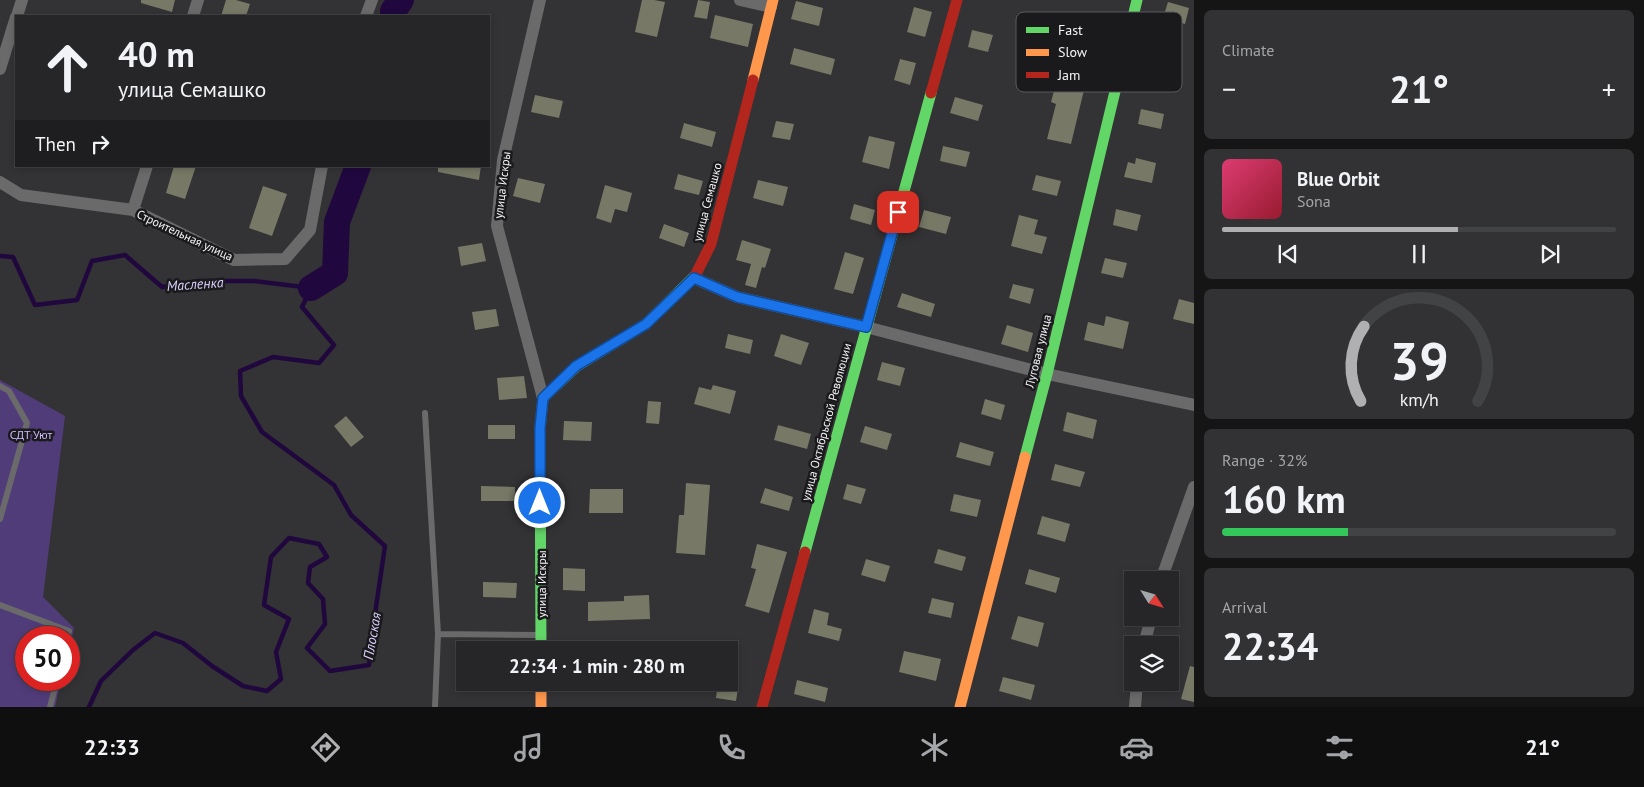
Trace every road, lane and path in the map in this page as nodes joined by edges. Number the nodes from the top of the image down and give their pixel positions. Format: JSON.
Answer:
{"nodes":[{"id":1,"x":22,"y":0,"type":"edge"},
{"id":2,"x":198,"y":0,"type":"edge"},
{"id":3,"x":372,"y":0,"type":"edge"},
{"id":4,"x":540,"y":0,"type":"edge"},
{"id":5,"x":740,"y":0,"type":"edge"},
{"id":6,"x":957,"y":0,"type":"edge"},
{"id":7,"x":772,"y":4,"type":"edge"},
{"id":8,"x":17,"y":15,"type":"edge"},
{"id":9,"x":193,"y":15,"type":"edge"},
{"id":10,"x":366,"y":15,"type":"edge"},
{"id":11,"x":15,"y":20,"type":"edge"},
{"id":12,"x":0,"y":69,"type":"edge"},
{"id":13,"x":1116,"y":92,"type":"edge"},
{"id":14,"x":147,"y":167,"type":"edge"},
{"id":15,"x":322,"y":167,"type":"edge"},
{"id":16,"x":0,"y":182,"type":"edge"},
{"id":17,"x":133,"y":210,"type":"junction"},
{"id":18,"x":694,"y":278,"type":"junction"},
{"id":19,"x":866,"y":327,"type":"junction"},
{"id":20,"x":1047,"y":374,"type":"junction"},
{"id":21,"x":0,"y":386,"type":"edge"},
{"id":22,"x":543,"y":398,"type":"junction"},
{"id":23,"x":1194,"y":405,"type":"edge"},
{"id":24,"x":425,"y":413,"type":"dead end"},
{"id":25,"x":1194,"y":487,"type":"edge"},
{"id":26,"x":0,"y":519,"type":"edge"},
{"id":27,"x":1165,"y":571,"type":"edge"},
{"id":28,"x":0,"y":605,"type":"edge"},
{"id":29,"x":56,"y":626,"type":"edge"},
{"id":30,"x":438,"y":634,"type":"junction"},
{"id":31,"x":541,"y":635,"type":"junction"},
{"id":32,"x":541,"y":641,"type":"edge"},
{"id":33,"x":54,"y":691,"type":"edge"},
{"id":34,"x":541,"y":691,"type":"edge"},
{"id":35,"x":1137,"y":691,"type":"edge"},
{"id":36,"x":50,"y":707,"type":"edge"},
{"id":37,"x":435,"y":707,"type":"edge"},
{"id":38,"x":541,"y":707,"type":"edge"},
{"id":39,"x":762,"y":707,"type":"edge"},
{"id":40,"x":960,"y":707,"type":"edge"},
{"id":41,"x":1136,"y":707,"type":"edge"}],
"edges":[{"from":1,"to":8,"type":"street"},
{"from":2,"to":9,"type":"street"},
{"from":3,"to":10,"type":"street"},
{"from":4,"to":22,"type":"street","name":"улица Искры"},
{"from":5,"to":7,"type":"street"},
{"from":6,"to":19,"type":"street","name":"улица Октябрьской Революции"},
{"from":7,"to":18,"type":"street","name":"улица Семашко"},
{"from":11,"to":12,"type":"street"},
{"from":13,"to":20,"type":"street","name":"Луговая улица"},
{"from":14,"to":17,"type":"street"},
{"from":15,"to":17,"type":"street","name":"Строительная улица"},
{"from":16,"to":17,"type":"street","name":"Строительная улица"},
{"from":18,"to":19,"type":"street"},
{"from":18,"to":22,"type":"street","name":"улица Семашко"},
{"from":19,"to":20,"type":"street"},
{"from":19,"to":39,"type":"street","name":"улица Октябрьской Революции"},
{"from":20,"to":23,"type":"street"},
{"from":20,"to":40,"type":"street","name":"Луговая улица"},
{"from":21,"to":26,"type":"lane"},
{"from":22,"to":31,"type":"street","name":"улица Искры"},
{"from":24,"to":30,"type":"lane"},
{"from":25,"to":27,"type":"street"},
{"from":28,"to":29,"type":"lane"},
{"from":30,"to":31,"type":"lane"},
{"from":30,"to":37,"type":"lane"},
{"from":31,"to":32,"type":"street","name":"улица Искры"},
{"from":33,"to":36,"type":"lane"},
{"from":34,"to":38,"type":"street"},
{"from":35,"to":41,"type":"street"}]}
